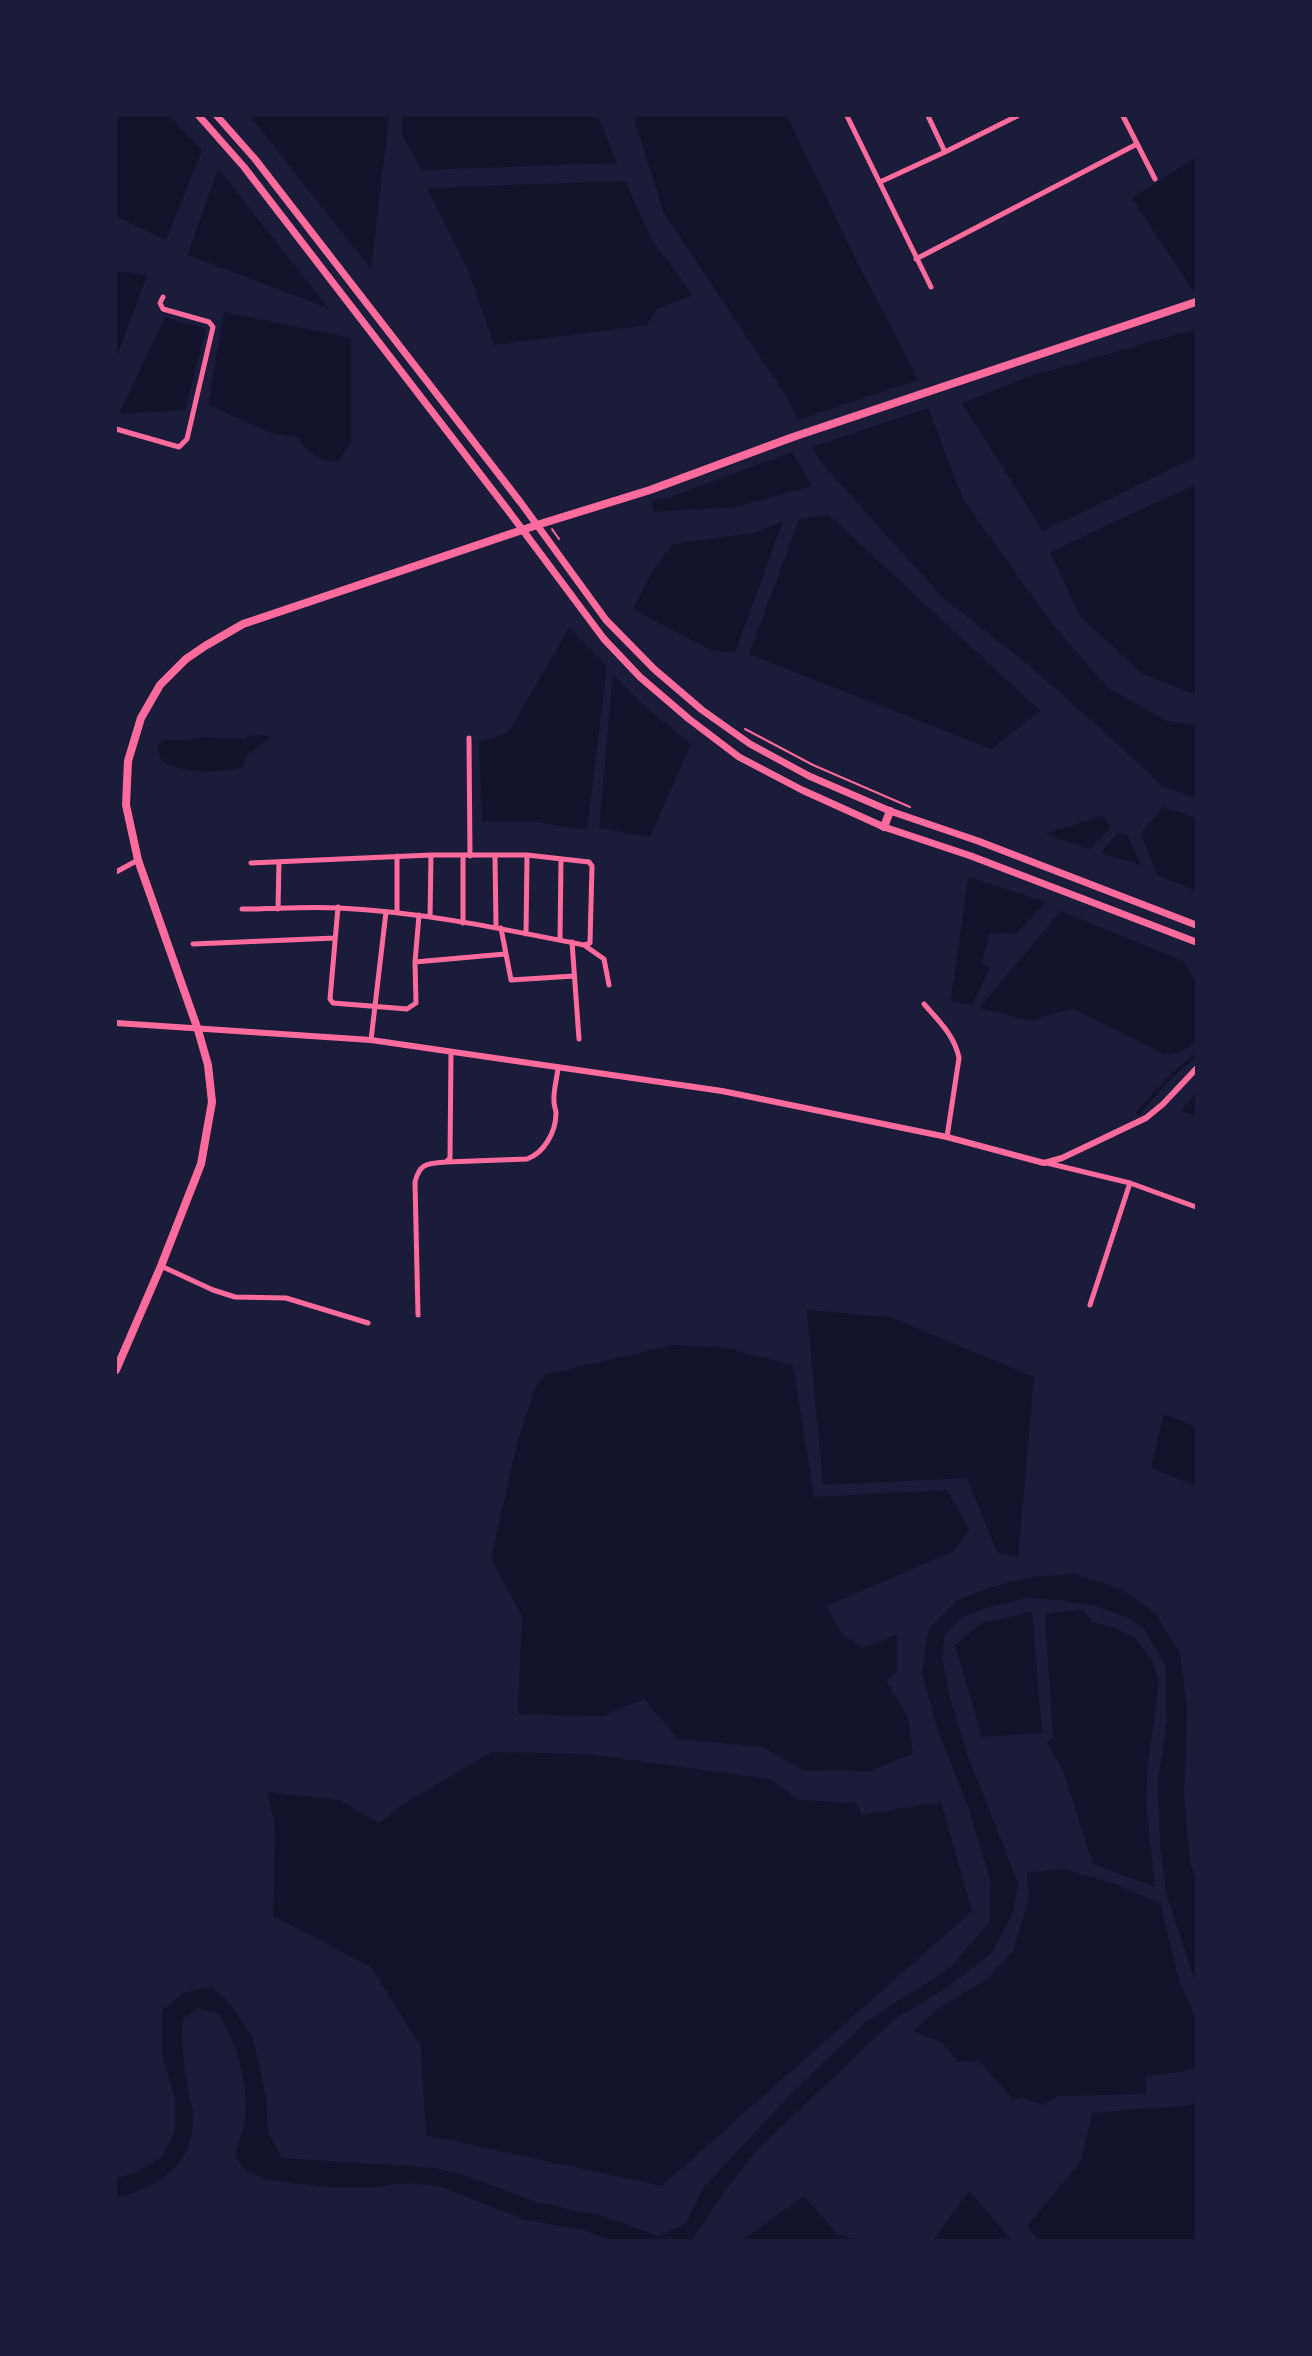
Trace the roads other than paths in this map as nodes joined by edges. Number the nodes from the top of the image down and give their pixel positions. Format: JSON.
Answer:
{"nodes":[{"id":1,"x":198,"y":116,"type":"edge"},
{"id":2,"x":217,"y":116,"type":"edge"},
{"id":3,"x":847,"y":116,"type":"edge"},
{"id":4,"x":928,"y":116,"type":"edge"},
{"id":5,"x":1017,"y":116,"type":"edge"},
{"id":6,"x":1123,"y":116,"type":"edge"},
{"id":7,"x":230,"y":130,"type":"junction"},
{"id":8,"x":220,"y":140,"type":"junction"},
{"id":9,"x":1137,"y":144,"type":"junction"},
{"id":10,"x":946,"y":152,"type":"junction"},
{"id":11,"x":1155,"y":179,"type":"dead end"},
{"id":12,"x":880,"y":182,"type":"junction"},
{"id":13,"x":916,"y":259,"type":"junction"},
{"id":14,"x":931,"y":287,"type":"dead end"},
{"id":15,"x":163,"y":297,"type":"dead end"},
{"id":16,"x":1196,"y":302,"type":"edge"},
{"id":17,"x":116,"y":429,"type":"edge"},
{"id":18,"x":537,"y":525,"type":"junction"},
{"id":19,"x":523,"y":530,"type":"junction"},
{"id":20,"x":469,"y":738,"type":"dead end"},
{"id":21,"x":890,"y":811,"type":"junction"},
{"id":22,"x":884,"y":827,"type":"junction"},
{"id":23,"x":431,"y":855,"type":"junction"},
{"id":24,"x":527,"y":855,"type":"junction"},
{"id":25,"x":397,"y":856,"type":"junction"},
{"id":26,"x":470,"y":856,"type":"junction"},
{"id":27,"x":495,"y":856,"type":"junction"},
{"id":28,"x":463,"y":857,"type":"junction"},
{"id":29,"x":561,"y":859,"type":"junction"},
{"id":30,"x":138,"y":860,"type":"junction"},
{"id":31,"x":279,"y":862,"type":"junction"},
{"id":32,"x":251,"y":863,"type":"dead end"},
{"id":33,"x":116,"y":872,"type":"edge"},
{"id":34,"x":338,"y":907,"type":"junction"},
{"id":35,"x":242,"y":909,"type":"dead end"},
{"id":36,"x":278,"y":909,"type":"junction"},
{"id":37,"x":386,"y":912,"type":"junction"},
{"id":38,"x":397,"y":912,"type":"junction"},
{"id":39,"x":419,"y":915,"type":"junction"},
{"id":40,"x":430,"y":917,"type":"junction"},
{"id":41,"x":463,"y":923,"type":"junction"},
{"id":42,"x":1196,"y":926,"type":"edge"},
{"id":43,"x":498,"y":927,"type":"junction"},
{"id":44,"x":526,"y":934,"type":"junction"},
{"id":45,"x":335,"y":938,"type":"junction"},
{"id":46,"x":560,"y":940,"type":"junction"},
{"id":47,"x":572,"y":942,"type":"junction"},
{"id":48,"x":1196,"y":942,"type":"edge"},
{"id":49,"x":193,"y":944,"type":"dead end"},
{"id":50,"x":584,"y":945,"type":"junction"},
{"id":51,"x":505,"y":954,"type":"junction"},
{"id":52,"x":415,"y":962,"type":"junction"},
{"id":53,"x":574,"y":976,"type":"junction"},
{"id":54,"x":609,"y":985,"type":"dead end"},
{"id":55,"x":924,"y":1004,"type":"dead end"},
{"id":56,"x":374,"y":1006,"type":"junction"},
{"id":57,"x":116,"y":1023,"type":"edge"},
{"id":58,"x":198,"y":1030,"type":"junction"},
{"id":59,"x":579,"y":1039,"type":"dead end"},
{"id":60,"x":371,"y":1040,"type":"junction"},
{"id":61,"x":451,"y":1052,"type":"junction"},
{"id":62,"x":558,"y":1068,"type":"junction"},
{"id":63,"x":1196,"y":1069,"type":"edge"},
{"id":64,"x":947,"y":1137,"type":"junction"},
{"id":65,"x":446,"y":1162,"type":"junction"},
{"id":66,"x":1044,"y":1163,"type":"junction"},
{"id":67,"x":1130,"y":1183,"type":"junction"},
{"id":68,"x":1196,"y":1207,"type":"edge"},
{"id":69,"x":161,"y":1266,"type":"junction"},
{"id":70,"x":1090,"y":1305,"type":"dead end"},
{"id":71,"x":418,"y":1315,"type":"dead end"},
{"id":72,"x":368,"y":1323,"type":"dead end"},
{"id":73,"x":116,"y":1370,"type":"edge"}],
"edges":[{"from":1,"to":8,"type":"main road"},
{"from":2,"to":7,"type":"main road"},
{"from":3,"to":12,"type":"street"},
{"from":4,"to":10,"type":"street"},
{"from":5,"to":10,"type":"street"},
{"from":6,"to":9,"type":"street"},
{"from":7,"to":8,"type":"main road"},
{"from":7,"to":18,"type":"main road"},
{"from":8,"to":19,"type":"main road"},
{"from":9,"to":11,"type":"street"},
{"from":9,"to":13,"type":"street"},
{"from":10,"to":12,"type":"street"},
{"from":12,"to":13,"type":"street"},
{"from":13,"to":14,"type":"street"},
{"from":15,"to":17,"type":"street"},
{"from":16,"to":18,"type":"main road"},
{"from":18,"to":19,"type":"main road"},
{"from":18,"to":21,"type":"main road"},
{"from":19,"to":22,"type":"main road"},
{"from":19,"to":30,"type":"main road"},
{"from":20,"to":26,"type":"street"},
{"from":21,"to":22,"type":"main road"},
{"from":21,"to":42,"type":"main road"},
{"from":22,"to":48,"type":"main road"},
{"from":23,"to":25,"type":"street"},
{"from":23,"to":28,"type":"street"},
{"from":23,"to":40,"type":"street"},
{"from":24,"to":27,"type":"street"},
{"from":24,"to":29,"type":"street"},
{"from":24,"to":44,"type":"street"},
{"from":25,"to":31,"type":"street"},
{"from":25,"to":38,"type":"street"},
{"from":26,"to":27,"type":"street"},
{"from":26,"to":28,"type":"street"},
{"from":27,"to":43,"type":"street"},
{"from":28,"to":41,"type":"street"},
{"from":29,"to":46,"type":"street"},
{"from":29,"to":50,"type":"street"},
{"from":30,"to":33,"type":"street"},
{"from":30,"to":58,"type":"main road"},
{"from":31,"to":32,"type":"street"},
{"from":31,"to":36,"type":"street"},
{"from":34,"to":36,"type":"street"},
{"from":34,"to":37,"type":"street"},
{"from":34,"to":45,"type":"street"},
{"from":35,"to":36,"type":"street"},
{"from":37,"to":38,"type":"street"},
{"from":37,"to":56,"type":"street"},
{"from":38,"to":39,"type":"street"},
{"from":39,"to":40,"type":"street"},
{"from":39,"to":52,"type":"street"},
{"from":40,"to":41,"type":"street"},
{"from":41,"to":43,"type":"street"},
{"from":43,"to":44,"type":"street"},
{"from":43,"to":51,"type":"street"},
{"from":44,"to":46,"type":"street"},
{"from":45,"to":49,"type":"street"},
{"from":45,"to":56,"type":"street"},
{"from":46,"to":47,"type":"street"},
{"from":47,"to":50,"type":"street"},
{"from":47,"to":53,"type":"street"},
{"from":50,"to":54,"type":"street"},
{"from":51,"to":52,"type":"street"},
{"from":51,"to":53,"type":"street"},
{"from":52,"to":56,"type":"street"},
{"from":53,"to":59,"type":"street"},
{"from":55,"to":64,"type":"street"},
{"from":56,"to":60,"type":"street"},
{"from":57,"to":58,"type":"street"},
{"from":58,"to":60,"type":"street"},
{"from":58,"to":69,"type":"main road"},
{"from":60,"to":61,"type":"street"},
{"from":61,"to":62,"type":"street"},
{"from":61,"to":65,"type":"street"},
{"from":62,"to":64,"type":"street"},
{"from":62,"to":65,"type":"street"},
{"from":63,"to":66,"type":"street"},
{"from":64,"to":66,"type":"street"},
{"from":65,"to":71,"type":"street"},
{"from":66,"to":67,"type":"street"},
{"from":67,"to":68,"type":"street"},
{"from":67,"to":70,"type":"street"},
{"from":69,"to":72,"type":"street"},
{"from":69,"to":73,"type":"main road"}]}
